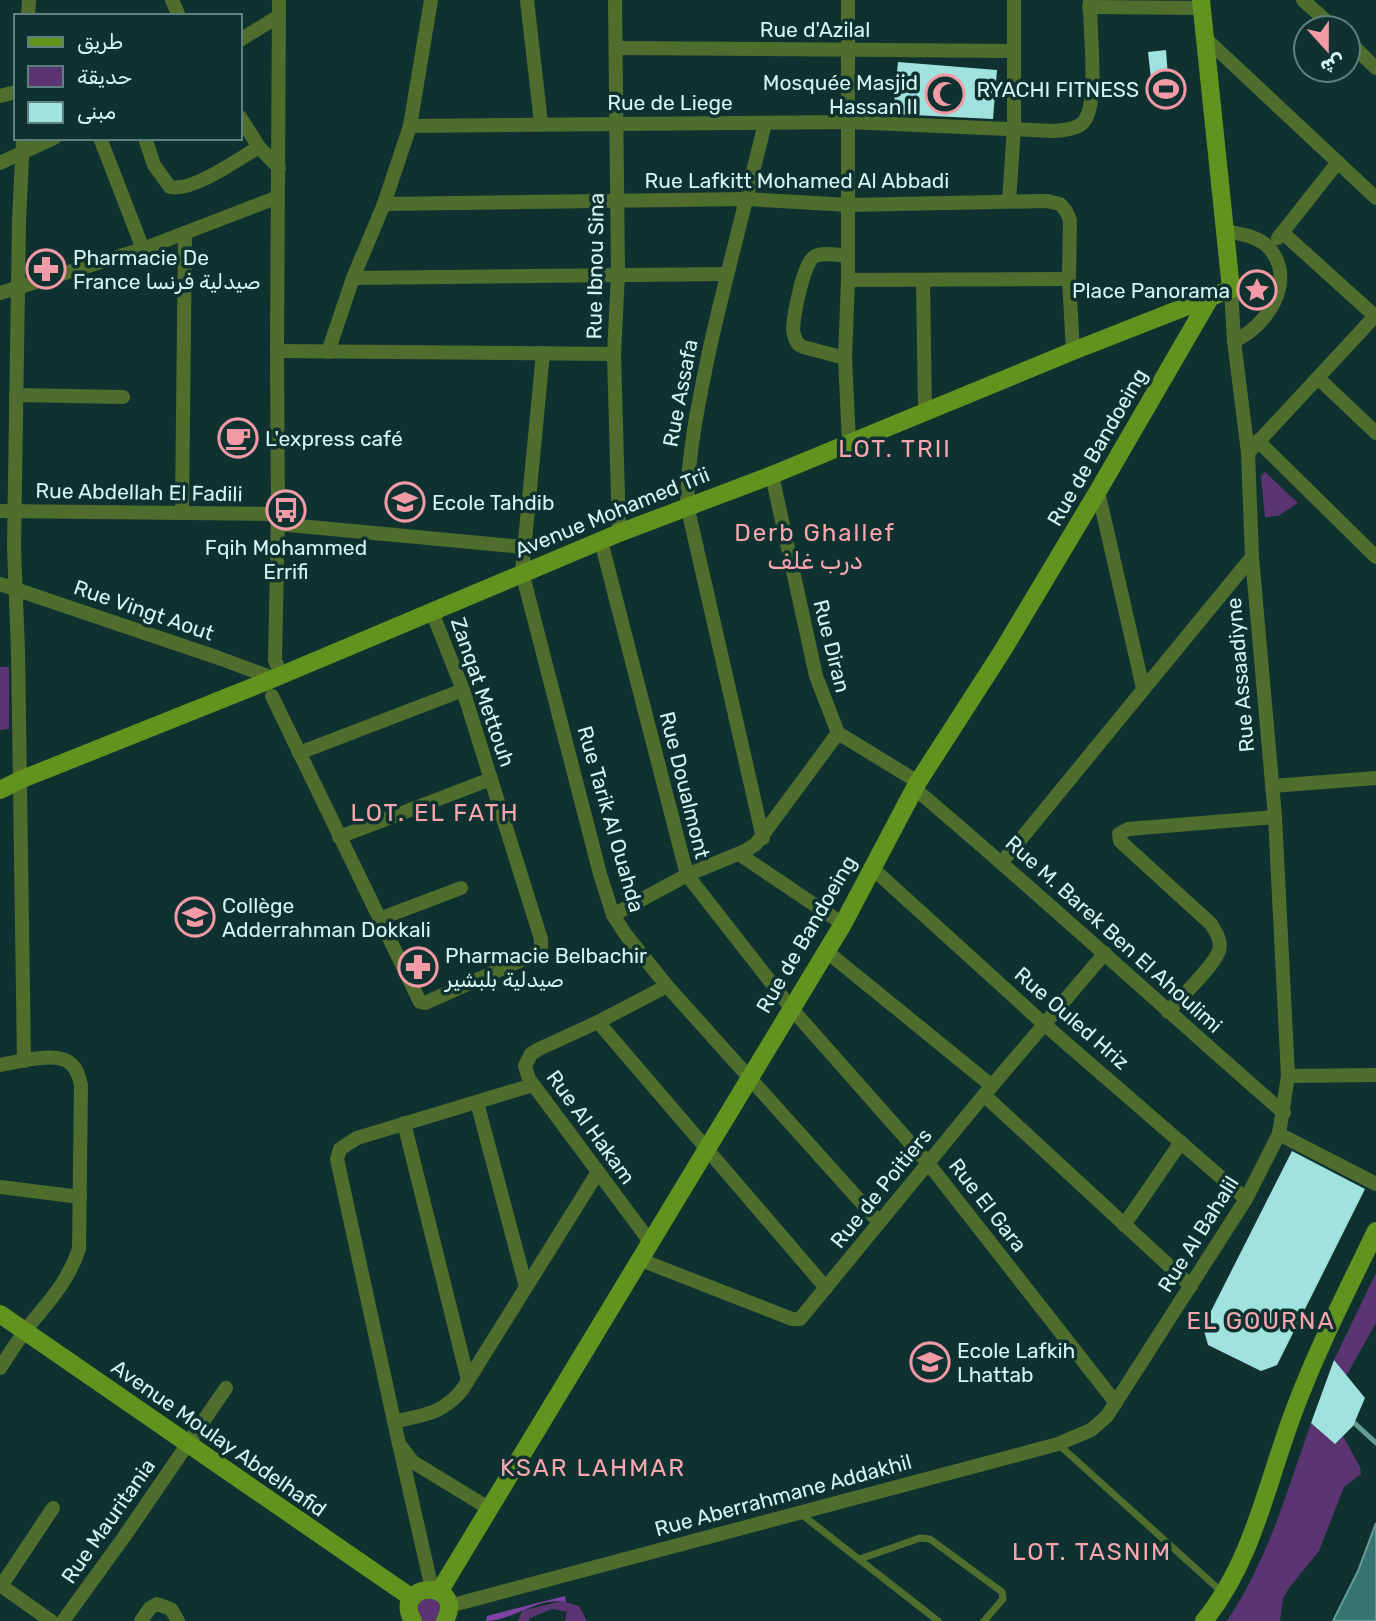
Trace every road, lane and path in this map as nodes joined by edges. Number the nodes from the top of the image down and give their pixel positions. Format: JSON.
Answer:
{"nodes":[{"id":1,"x":431,"y":0,"type":"edge"},
{"id":2,"x":527,"y":0,"type":"edge"},
{"id":3,"x":615,"y":0,"type":"edge"},
{"id":4,"x":848,"y":0,"type":"edge"},
{"id":5,"x":1014,"y":0,"type":"edge"},
{"id":6,"x":1303,"y":0,"type":"edge"},
{"id":7,"x":1090,"y":4,"type":"edge"},
{"id":8,"x":1202,"y":4,"type":"edge"},
{"id":9,"x":281,"y":5,"type":"edge"},
{"id":10,"x":1318,"y":14,"type":"edge"},
{"id":11,"x":242,"y":38,"type":"edge"},
{"id":12,"x":1205,"y":38,"type":"junction"},
{"id":13,"x":617,"y":48,"type":"junction"},
{"id":14,"x":849,"y":51,"type":"junction"},
{"id":15,"x":1013,"y":51,"type":"junction"},
{"id":16,"x":1362,"y":54,"type":"edge"},
{"id":17,"x":1376,"y":68,"type":"edge"},
{"id":18,"x":242,"y":120,"type":"edge"},
{"id":19,"x":617,"y":122,"type":"junction"},
{"id":20,"x":849,"y":122,"type":"junction"},
{"id":21,"x":541,"y":123,"type":"junction"},
{"id":22,"x":765,"y":123,"type":"junction"},
{"id":23,"x":410,"y":126,"type":"junction"},
{"id":24,"x":1014,"y":128,"type":"junction"},
{"id":25,"x":23,"y":140,"type":"edge"},
{"id":26,"x":50,"y":140,"type":"edge"},
{"id":27,"x":101,"y":140,"type":"edge"},
{"id":28,"x":146,"y":140,"type":"edge"},
{"id":29,"x":259,"y":147,"type":"junction"},
{"id":30,"x":22,"y":154,"type":"junction"},
{"id":31,"x":1338,"y":162,"type":"junction"},
{"id":32,"x":0,"y":163,"type":"edge"},
{"id":33,"x":279,"y":168,"type":"junction"},
{"id":34,"x":278,"y":197,"type":"junction"},
{"id":35,"x":1376,"y":198,"type":"edge"},
{"id":36,"x":746,"y":199,"type":"junction"},
{"id":37,"x":617,"y":201,"type":"junction"},
{"id":38,"x":1009,"y":201,"type":"junction"},
{"id":39,"x":384,"y":204,"type":"junction"},
{"id":40,"x":849,"y":205,"type":"junction"},
{"id":41,"x":1225,"y":231,"type":"junction"},
{"id":42,"x":185,"y":233,"type":"junction"},
{"id":43,"x":1283,"y":233,"type":"junction"},
{"id":44,"x":1269,"y":247,"type":"junction"},
{"id":45,"x":143,"y":249,"type":"junction"},
{"id":46,"x":848,"y":256,"type":"junction"},
{"id":47,"x":618,"y":274,"type":"junction"},
{"id":48,"x":726,"y":274,"type":"junction"},
{"id":49,"x":353,"y":278,"type":"junction"},
{"id":50,"x":1069,"y":279,"type":"junction"},
{"id":51,"x":848,"y":280,"type":"junction"},
{"id":52,"x":923,"y":281,"type":"junction"},
{"id":53,"x":18,"y":288,"type":"junction"},
{"id":54,"x":1231,"y":289,"type":"junction"},
{"id":55,"x":0,"y":293,"type":"edge"},
{"id":56,"x":1210,"y":298,"type":"junction"},
{"id":57,"x":1375,"y":317,"type":"edge"},
{"id":58,"x":1234,"y":341,"type":"junction"},
{"id":59,"x":276,"y":351,"type":"junction"},
{"id":60,"x":1073,"y":351,"type":"junction"},
{"id":61,"x":328,"y":352,"type":"junction"},
{"id":62,"x":543,"y":353,"type":"junction"},
{"id":63,"x":614,"y":354,"type":"junction"},
{"id":64,"x":845,"y":358,"type":"junction"},
{"id":65,"x":1318,"y":378,"type":"junction"},
{"id":66,"x":16,"y":395,"type":"junction"},
{"id":67,"x":123,"y":397,"type":"dead end"},
{"id":68,"x":925,"y":411,"type":"junction"},
{"id":69,"x":1376,"y":433,"type":"edge"},
{"id":70,"x":1258,"y":441,"type":"junction"},
{"id":71,"x":849,"y":443,"type":"junction"},
{"id":72,"x":1248,"y":453,"type":"junction"},
{"id":73,"x":772,"y":475,"type":"junction"},
{"id":74,"x":1098,"y":491,"type":"junction"},
{"id":75,"x":687,"y":505,"type":"junction"},
{"id":76,"x":7,"y":511,"type":"edge"},
{"id":77,"x":182,"y":512,"type":"junction"},
{"id":78,"x":278,"y":519,"type":"junction"},
{"id":79,"x":619,"y":533,"type":"junction"},
{"id":80,"x":601,"y":541,"type":"junction"},
{"id":81,"x":523,"y":547,"type":"junction"},
{"id":82,"x":1252,"y":557,"type":"junction"},
{"id":83,"x":1376,"y":557,"type":"edge"},
{"id":84,"x":522,"y":572,"type":"junction"},
{"id":85,"x":7,"y":586,"type":"edge"},
{"id":86,"x":432,"y":612,"type":"junction"},
{"id":87,"x":276,"y":683,"type":"junction"},
{"id":88,"x":1143,"y":688,"type":"junction"},
{"id":89,"x":463,"y":690,"type":"junction"},
{"id":90,"x":838,"y":733,"type":"junction"},
{"id":91,"x":299,"y":753,"type":"junction"},
{"id":92,"x":1376,"y":778,"type":"edge"},
{"id":93,"x":491,"y":779,"type":"junction"},
{"id":94,"x":8,"y":785,"type":"edge"},
{"id":95,"x":916,"y":785,"type":"junction"},
{"id":96,"x":1272,"y":786,"type":"junction"},
{"id":97,"x":1275,"y":817,"type":"junction"},
{"id":98,"x":338,"y":837,"type":"junction"},
{"id":99,"x":763,"y":838,"type":"junction"},
{"id":100,"x":739,"y":854,"type":"junction"},
{"id":101,"x":1002,"y":862,"type":"junction"},
{"id":102,"x":872,"y":867,"type":"junction"},
{"id":103,"x":687,"y":875,"type":"junction"},
{"id":104,"x":461,"y":888,"type":"dead end"},
{"id":105,"x":613,"y":915,"type":"junction"},
{"id":106,"x":379,"y":919,"type":"junction"},
{"id":107,"x":843,"y":923,"type":"junction"},
{"id":108,"x":826,"y":951,"type":"junction"},
{"id":109,"x":1105,"y":953,"type":"junction"},
{"id":110,"x":667,"y":986,"type":"junction"},
{"id":111,"x":791,"y":1008,"type":"junction"},
{"id":112,"x":1168,"y":1012,"type":"junction"},
{"id":113,"x":598,"y":1023,"type":"junction"},
{"id":114,"x":1044,"y":1024,"type":"junction"},
{"id":115,"x":24,"y":1061,"type":"junction"},
{"id":116,"x":0,"y":1065,"type":"edge"},
{"id":117,"x":1376,"y":1075,"type":"edge"},
{"id":118,"x":1289,"y":1076,"type":"junction"},
{"id":119,"x":748,"y":1077,"type":"junction"},
{"id":120,"x":533,"y":1085,"type":"junction"},
{"id":121,"x":988,"y":1090,"type":"junction"},
{"id":122,"x":477,"y":1102,"type":"junction"},
{"id":123,"x":1284,"y":1113,"type":"junction"},
{"id":124,"x":404,"y":1123,"type":"junction"},
{"id":125,"x":1279,"y":1134,"type":"junction"},
{"id":126,"x":1181,"y":1142,"type":"junction"},
{"id":127,"x":705,"y":1148,"type":"junction"},
{"id":128,"x":928,"y":1163,"type":"junction"},
{"id":129,"x":598,"y":1172,"type":"junction"},
{"id":130,"x":1376,"y":1184,"type":"edge"},
{"id":131,"x":0,"y":1187,"type":"edge"},
{"id":132,"x":80,"y":1197,"type":"junction"},
{"id":133,"x":1246,"y":1199,"type":"junction"},
{"id":134,"x":878,"y":1222,"type":"junction"},
{"id":135,"x":1124,"y":1225,"type":"junction"},
{"id":136,"x":1376,"y":1231,"type":"edge"},
{"id":137,"x":651,"y":1243,"type":"junction"},
{"id":138,"x":641,"y":1260,"type":"junction"},
{"id":139,"x":1191,"y":1286,"type":"junction"},
{"id":140,"x":526,"y":1287,"type":"junction"},
{"id":141,"x":826,"y":1288,"type":"junction"},
{"id":142,"x":0,"y":1314,"type":"edge"},
{"id":143,"x":25,"y":1332,"type":"junction"},
{"id":144,"x":0,"y":1368,"type":"edge"},
{"id":145,"x":468,"y":1380,"type":"junction"},
{"id":146,"x":226,"y":1388,"type":"dead end"},
{"id":147,"x":1116,"y":1403,"type":"junction"},
{"id":148,"x":394,"y":1422,"type":"junction"},
{"id":149,"x":187,"y":1444,"type":"junction"},
{"id":150,"x":399,"y":1444,"type":"junction"},
{"id":151,"x":1058,"y":1444,"type":"junction"},
{"id":152,"x":53,"y":1508,"type":"dead end"},
{"id":153,"x":490,"y":1509,"type":"junction"},
{"id":154,"x":800,"y":1513,"type":"junction"},
{"id":155,"x":860,"y":1559,"type":"junction"},
{"id":156,"x":1,"y":1586,"type":"edge"},
{"id":157,"x":1224,"y":1594,"type":"junction"},
{"id":158,"x":412,"y":1598,"type":"junction"},
{"id":159,"x":442,"y":1602,"type":"edge"},
{"id":160,"x":51,"y":1621,"type":"edge"},
{"id":161,"x":63,"y":1621,"type":"edge"},
{"id":162,"x":141,"y":1621,"type":"edge"},
{"id":163,"x":178,"y":1621,"type":"edge"},
{"id":164,"x":413,"y":1621,"type":"edge"},
{"id":165,"x":939,"y":1621,"type":"edge"},
{"id":166,"x":984,"y":1621,"type":"edge"},
{"id":167,"x":1204,"y":1621,"type":"edge"}],
"edges":[{"from":1,"to":23,"type":"street"},
{"from":2,"to":21,"type":"street"},
{"from":3,"to":13,"type":"street","name":"Rue Ibnou Sina"},
{"from":4,"to":14,"type":"street"},
{"from":5,"to":15,"type":"street"},
{"from":6,"to":10,"type":"street"},
{"from":7,"to":8,"type":"street"},
{"from":7,"to":24,"type":"street","name":"Rue de Liege"},
{"from":8,"to":12,"type":"street","name":"Rue Assaadiyne"},
{"from":9,"to":11,"type":"street"},
{"from":9,"to":33,"type":"street"},
{"from":12,"to":31,"type":"street"},
{"from":12,"to":41,"type":"street","name":"Rue Assaadiyne"},
{"from":13,"to":14,"type":"street","name":"Rue d'Azilal"},
{"from":13,"to":19,"type":"street","name":"Rue Ibnou Sina"},
{"from":14,"to":15,"type":"street","name":"Rue d'Azilal"},
{"from":14,"to":20,"type":"street"},
{"from":15,"to":24,"type":"street"},
{"from":16,"to":17,"type":"street"},
{"from":18,"to":29,"type":"street"},
{"from":19,"to":21,"type":"street","name":"Rue de Liege"},
{"from":19,"to":22,"type":"street","name":"Rue de Liege"},
{"from":19,"to":37,"type":"street","name":"Rue Ibnou Sina"},
{"from":20,"to":22,"type":"street","name":"Rue de Liege"},
{"from":20,"to":24,"type":"street","name":"Rue de Liege"},
{"from":20,"to":40,"type":"street"},
{"from":21,"to":23,"type":"street","name":"Rue de Liege"},
{"from":22,"to":36,"type":"street","name":"Rue Assafa"},
{"from":23,"to":39,"type":"street"},
{"from":24,"to":38,"type":"street"},
{"from":25,"to":30,"type":"street"},
{"from":26,"to":30,"type":"street"},
{"from":27,"to":45,"type":"street"},
{"from":28,"to":29,"type":"street"},
{"from":29,"to":33,"type":"street"},
{"from":30,"to":32,"type":"street"},
{"from":30,"to":53,"type":"street"},
{"from":31,"to":35,"type":"street"},
{"from":31,"to":43,"type":"street"},
{"from":33,"to":34,"type":"street"},
{"from":34,"to":42,"type":"street"},
{"from":34,"to":59,"type":"street"},
{"from":36,"to":37,"type":"street","name":"Rue Lafkitt Mohamed Al Abbadi"},
{"from":36,"to":40,"type":"street","name":"Rue Lafkitt Mohamed Al Abbadi"},
{"from":36,"to":48,"type":"street","name":"Rue Assafa"},
{"from":37,"to":39,"type":"street","name":"Rue Lafkitt Mohamed Al Abbadi"},
{"from":37,"to":47,"type":"street","name":"Rue Ibnou Sina"},
{"from":38,"to":40,"type":"street","name":"Rue Lafkitt Mohamed Al Abbadi"},
{"from":38,"to":50,"type":"street","name":"Rue Lafkitt Mohamed Al Abbadi"},
{"from":39,"to":49,"type":"street"},
{"from":40,"to":46,"type":"street"},
{"from":41,"to":44,"type":"street"},
{"from":41,"to":54,"type":"street","name":"Rue Assaadiyne"},
{"from":42,"to":45,"type":"street"},
{"from":42,"to":77,"type":"street"},
{"from":43,"to":44,"type":"street"},
{"from":43,"to":57,"type":"street"},
{"from":44,"to":58,"type":"street"},
{"from":45,"to":53,"type":"street"},
{"from":46,"to":51,"type":"street"},
{"from":46,"to":64,"type":"street"},
{"from":47,"to":48,"type":"street"},
{"from":47,"to":49,"type":"street"},
{"from":47,"to":63,"type":"street","name":"Rue Ibnou Sina"},
{"from":48,"to":75,"type":"street","name":"Rue Assafa"},
{"from":49,"to":61,"type":"street"},
{"from":50,"to":52,"type":"street"},
{"from":50,"to":60,"type":"street","name":"Rue Lafkitt Mohamed Al Abbadi"},
{"from":51,"to":52,"type":"street"},
{"from":51,"to":64,"type":"street"},
{"from":52,"to":68,"type":"street"},
{"from":53,"to":55,"type":"street"},
{"from":53,"to":66,"type":"street"},
{"from":54,"to":56,"type":"street","name":"Avenue Mohamed Trii"},
{"from":54,"to":58,"type":"street","name":"Rue Assaadiyne"},
{"from":56,"to":60,"type":"street","name":"Avenue Mohamed Trii"},
{"from":56,"to":74,"type":"street","name":"Rue de Bandoeing"},
{"from":57,"to":65,"type":"street"},
{"from":58,"to":72,"type":"street","name":"Rue Assaadiyne"},
{"from":59,"to":61,"type":"street"},
{"from":59,"to":78,"type":"street"},
{"from":60,"to":68,"type":"street","name":"Avenue Mohamed Trii"},
{"from":61,"to":62,"type":"street"},
{"from":62,"to":63,"type":"street"},
{"from":62,"to":81,"type":"street","name":"Rue Tarik Al Ouahda"},
{"from":63,"to":79,"type":"street","name":"Rue Ibnou Sina"},
{"from":64,"to":71,"type":"street"},
{"from":65,"to":69,"type":"street"},
{"from":65,"to":70,"type":"street"},
{"from":66,"to":67,"type":"street"},
{"from":66,"to":76,"type":"street"},
{"from":68,"to":71,"type":"street","name":"Avenue Mohamed Trii"},
{"from":70,"to":72,"type":"street"},
{"from":70,"to":83,"type":"street"},
{"from":71,"to":73,"type":"street","name":"Avenue Mohamed Trii"},
{"from":72,"to":82,"type":"street","name":"Rue Assaadiyne"},
{"from":73,"to":75,"type":"street","name":"Avenue Mohamed Trii"},
{"from":73,"to":90,"type":"street","name":"Rue Diran"},
{"from":74,"to":88,"type":"street"},
{"from":74,"to":95,"type":"street","name":"Rue de Bandoeing"},
{"from":75,"to":79,"type":"street","name":"Avenue Mohamed Trii"},
{"from":75,"to":99,"type":"street","name":"Rue Assafa"},
{"from":76,"to":77,"type":"street","name":"Rue Abdellah El Fadili"},
{"from":76,"to":85,"type":"street"},
{"from":77,"to":78,"type":"street","name":"Rue Abdellah El Fadili"},
{"from":78,"to":81,"type":"street","name":"Rue Abdellah El Fadili"},
{"from":78,"to":87,"type":"street"},
{"from":79,"to":80,"type":"street","name":"Avenue Mohamed Trii"},
{"from":80,"to":84,"type":"street","name":"Avenue Mohamed Trii"},
{"from":80,"to":103,"type":"street","name":"Rue Doualmont"},
{"from":81,"to":84,"type":"street","name":"Rue Tarik Al Ouahda"},
{"from":82,"to":88,"type":"street"},
{"from":82,"to":96,"type":"street","name":"Rue Assaadiyne"},
{"from":84,"to":86,"type":"street","name":"Avenue Mohamed Trii"},
{"from":84,"to":105,"type":"street","name":"Rue Tarik Al Ouahda"},
{"from":85,"to":87,"type":"street","name":"Rue Vingt Aout"},
{"from":85,"to":94,"type":"street"},
{"from":86,"to":87,"type":"street","name":"Avenue Mohamed Trii"},
{"from":86,"to":89,"type":"street","name":"Zanqat Mettouh"},
{"from":87,"to":91,"type":"street"},
{"from":87,"to":94,"type":"street","name":"Avenue Mohamed Trii"},
{"from":88,"to":101,"type":"street"},
{"from":89,"to":91,"type":"street"},
{"from":89,"to":93,"type":"street","name":"Zanqat Mettouh"},
{"from":90,"to":95,"type":"street"},
{"from":90,"to":99,"type":"street"},
{"from":91,"to":98,"type":"street"},
{"from":92,"to":96,"type":"street"},
{"from":93,"to":98,"type":"street"},
{"from":93,"to":106,"type":"street","name":"Zanqat Mettouh"},
{"from":94,"to":115,"type":"street"},
{"from":95,"to":101,"type":"street","name":"Rue M. Barek Ben El Ahoulimi"},
{"from":95,"to":102,"type":"street","name":"Rue de Bandoeing"},
{"from":96,"to":97,"type":"street","name":"Rue Assaadiyne"},
{"from":97,"to":112,"type":"street"},
{"from":97,"to":118,"type":"street","name":"Rue Assaadiyne"},
{"from":98,"to":106,"type":"street"},
{"from":99,"to":100,"type":"street"},
{"from":100,"to":103,"type":"street"},
{"from":100,"to":107,"type":"street"},
{"from":101,"to":109,"type":"street","name":"Rue M. Barek Ben El Ahoulimi"},
{"from":102,"to":107,"type":"street","name":"Rue de Bandoeing"},
{"from":102,"to":114,"type":"street","name":"Rue Ouled Hriz"},
{"from":103,"to":105,"type":"street"},
{"from":103,"to":111,"type":"street","name":"Rue Doualmont"},
{"from":104,"to":106,"type":"street"},
{"from":105,"to":110,"type":"street","name":"Rue Tarik Al Ouahda"},
{"from":107,"to":108,"type":"street","name":"Rue de Bandoeing"},
{"from":108,"to":111,"type":"street","name":"Rue de Bandoeing"},
{"from":108,"to":121,"type":"street"},
{"from":109,"to":112,"type":"street","name":"Rue M. Barek Ben El Ahoulimi"},
{"from":109,"to":114,"type":"street","name":"Rue de Poitiers"},
{"from":110,"to":113,"type":"street","name":"Rue Al Hakam"},
{"from":110,"to":119,"type":"street","name":"Rue Tarik Al Ouahda"},
{"from":111,"to":119,"type":"street","name":"Rue de Bandoeing"},
{"from":111,"to":128,"type":"street","name":"Rue El Gara"},
{"from":112,"to":123,"type":"street","name":"Rue M. Barek Ben El Ahoulimi"},
{"from":113,"to":120,"type":"street","name":"Rue Al Hakam"},
{"from":113,"to":127,"type":"street"},
{"from":114,"to":121,"type":"street","name":"Rue de Poitiers"},
{"from":114,"to":126,"type":"street","name":"Rue Ouled Hriz"},
{"from":115,"to":116,"type":"street"},
{"from":115,"to":132,"type":"street"},
{"from":117,"to":118,"type":"street"},
{"from":118,"to":123,"type":"street","name":"Rue Al Bahalil"},
{"from":119,"to":127,"type":"street","name":"Rue de Bandoeing"},
{"from":119,"to":134,"type":"street","name":"Rue Tarik Al Ouahda"},
{"from":120,"to":122,"type":"street"},
{"from":120,"to":129,"type":"street","name":"Rue Al Hakam"},
{"from":121,"to":128,"type":"street","name":"Rue de Poitiers"},
{"from":121,"to":135,"type":"street"},
{"from":122,"to":124,"type":"street"},
{"from":122,"to":140,"type":"street"},
{"from":123,"to":125,"type":"street","name":"Rue Al Bahalil"},
{"from":124,"to":145,"type":"street"},
{"from":124,"to":148,"type":"street"},
{"from":125,"to":130,"type":"street"},
{"from":125,"to":133,"type":"street","name":"Rue Al Bahalil"},
{"from":126,"to":133,"type":"street","name":"Rue Ouled Hriz"},
{"from":126,"to":135,"type":"street"},
{"from":127,"to":137,"type":"street","name":"Rue de Bandoeing"},
{"from":127,"to":141,"type":"street"},
{"from":128,"to":134,"type":"street","name":"Rue de Poitiers"},
{"from":128,"to":147,"type":"street","name":"Rue El Gara"},
{"from":129,"to":137,"type":"street","name":"Rue Al Hakam"},
{"from":129,"to":140,"type":"street"},
{"from":131,"to":132,"type":"street"},
{"from":132,"to":143,"type":"street"},
{"from":133,"to":139,"type":"street","name":"Rue Al Bahalil"},
{"from":134,"to":141,"type":"street","name":"Rue de Poitiers"},
{"from":135,"to":139,"type":"street"},
{"from":136,"to":157,"type":"street"},
{"from":137,"to":138,"type":"street","name":"Rue de Bandoeing"},
{"from":138,"to":141,"type":"street","name":"Rue de Poitiers"},
{"from":138,"to":153,"type":"street","name":"Rue de Bandoeing"},
{"from":139,"to":147,"type":"street","name":"Rue Al Bahalil"},
{"from":140,"to":145,"type":"street"},
{"from":142,"to":143,"type":"street","name":"Avenue Moulay Abdelhafid"},
{"from":143,"to":144,"type":"street"},
{"from":143,"to":149,"type":"street","name":"Avenue Moulay Abdelhafid"},
{"from":145,"to":148,"type":"street"},
{"from":146,"to":149,"type":"street","name":"Rue Mauritania"},
{"from":147,"to":151,"type":"street","name":"Rue Aberrahmane Addakhil"},
{"from":148,"to":150,"type":"street"},
{"from":149,"to":158,"type":"street","name":"Avenue Moulay Abdelhafid"},
{"from":149,"to":161,"type":"street","name":"Rue Mauritania"},
{"from":150,"to":153,"type":"street"},
{"from":150,"to":159,"type":"street"},
{"from":151,"to":154,"type":"street","name":"Rue Aberrahmane Addakhil"},
{"from":151,"to":157,"type":"lane"},
{"from":152,"to":156,"type":"street"},
{"from":153,"to":159,"type":"street","name":"Rue de Bandoeing"},
{"from":154,"to":155,"type":"lane"},
{"from":154,"to":159,"type":"street","name":"Rue Aberrahmane Addakhil"},
{"from":155,"to":165,"type":"lane"},
{"from":155,"to":166,"type":"lane"},
{"from":156,"to":160,"type":"street"},
{"from":157,"to":167,"type":"street"},
{"from":158,"to":159,"type":"street"},
{"from":158,"to":164,"type":"street"},
{"from":162,"to":163,"type":"street"}]}
